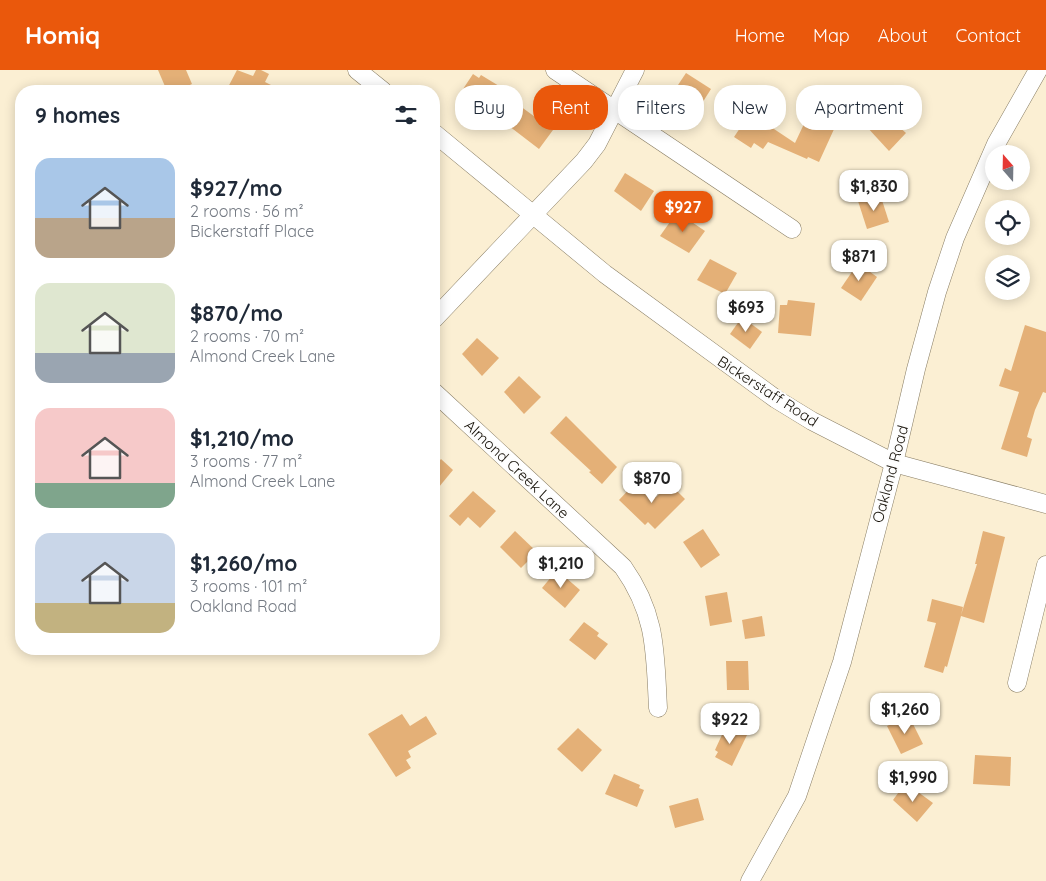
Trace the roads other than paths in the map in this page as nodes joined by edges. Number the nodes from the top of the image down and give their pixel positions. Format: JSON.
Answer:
{"nodes":[{"id":1,"x":357,"y":70,"type":"edge"},
{"id":2,"x":555,"y":70,"type":"edge"},
{"id":3,"x":635,"y":70,"type":"edge"},
{"id":4,"x":1038,"y":70,"type":"edge"},
{"id":5,"x":376,"y":85,"type":"edge"},
{"id":6,"x":615,"y":111,"type":"junction"},
{"id":7,"x":440,"y":138,"type":"edge"},
{"id":8,"x":534,"y":216,"type":"junction"},
{"id":9,"x":792,"y":229,"type":"dead end"},
{"id":10,"x":440,"y":313,"type":"edge"},
{"id":11,"x":440,"y":398,"type":"edge"},
{"id":12,"x":894,"y":463,"type":"junction"},
{"id":13,"x":1046,"y":504,"type":"edge"},
{"id":14,"x":1046,"y":565,"type":"edge"},
{"id":15,"x":1017,"y":683,"type":"dead end"},
{"id":16,"x":658,"y":708,"type":"dead end"},
{"id":17,"x":750,"y":881,"type":"edge"}],
"edges":[{"from":1,"to":5,"type":"street"},
{"from":2,"to":6,"type":"street"},
{"from":3,"to":6,"type":"street"},
{"from":4,"to":12,"type":"street","name":"Oakland Road"},
{"from":6,"to":8,"type":"street"},
{"from":6,"to":9,"type":"street"},
{"from":7,"to":8,"type":"street","name":"Bickerstaff Road"},
{"from":8,"to":10,"type":"street"},
{"from":8,"to":12,"type":"street","name":"Bickerstaff Road"},
{"from":11,"to":16,"type":"street","name":"Almond Creek Lane"},
{"from":12,"to":13,"type":"street","name":"Bickerstaff Road"},
{"from":12,"to":17,"type":"street","name":"Oakland Road"},
{"from":14,"to":15,"type":"street"}]}
